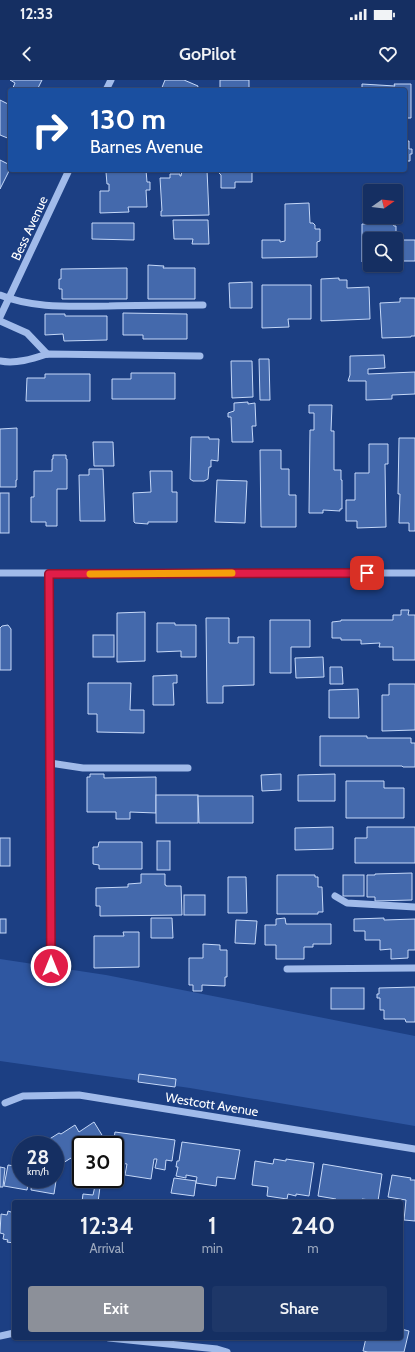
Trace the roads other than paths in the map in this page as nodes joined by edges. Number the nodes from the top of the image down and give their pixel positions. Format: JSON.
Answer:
{"nodes":[{"id":1,"x":68,"y":172,"type":"edge"},
{"id":2,"x":0,"y":296,"type":"edge"},
{"id":3,"x":9,"y":299,"type":"junction"},
{"id":4,"x":203,"y":305,"type":"dead end"},
{"id":5,"x":0,"y":317,"type":"edge"},
{"id":6,"x":0,"y":321,"type":"edge"},
{"id":7,"x":47,"y":354,"type":"junction"},
{"id":8,"x":200,"y":356,"type":"dead end"},
{"id":9,"x":0,"y":361,"type":"edge"},
{"id":10,"x":415,"y":572,"type":"edge"},
{"id":11,"x":0,"y":573,"type":"edge"},
{"id":12,"x":49,"y":574,"type":"junction"},
{"id":13,"x":50,"y":764,"type":"junction"},
{"id":14,"x":188,"y":768,"type":"dead end"},
{"id":15,"x":335,"y":896,"type":"dead end"},
{"id":16,"x":415,"y":907,"type":"edge"},
{"id":17,"x":51,"y":966,"type":"dead end"},
{"id":18,"x":415,"y":968,"type":"edge"},
{"id":19,"x":287,"y":969,"type":"dead end"},
{"id":20,"x":5,"y":1103,"type":"dead end"},
{"id":21,"x":415,"y":1149,"type":"edge"},
{"id":22,"x":12,"y":1333,"type":"edge"},
{"id":23,"x":0,"y":1336,"type":"edge"},
{"id":24,"x":129,"y":1340,"type":"edge"},
{"id":25,"x":227,"y":1352,"type":"edge"}],
"edges":[{"from":1,"to":3,"type":"street","name":"Bess Avenue"},
{"from":2,"to":3,"type":"street"},
{"from":3,"to":4,"type":"street"},
{"from":3,"to":5,"type":"street","name":"Bess Avenue"},
{"from":6,"to":7,"type":"street"},
{"from":7,"to":8,"type":"street"},
{"from":7,"to":9,"type":"street"},
{"from":10,"to":12,"type":"street"},
{"from":11,"to":12,"type":"street"},
{"from":12,"to":13,"type":"street"},
{"from":13,"to":14,"type":"street"},
{"from":13,"to":17,"type":"street"},
{"from":15,"to":16,"type":"street"},
{"from":18,"to":19,"type":"street"},
{"from":20,"to":21,"type":"street","name":"Westcott Avenue"},
{"from":22,"to":23,"type":"street"},
{"from":24,"to":25,"type":"street"}]}
